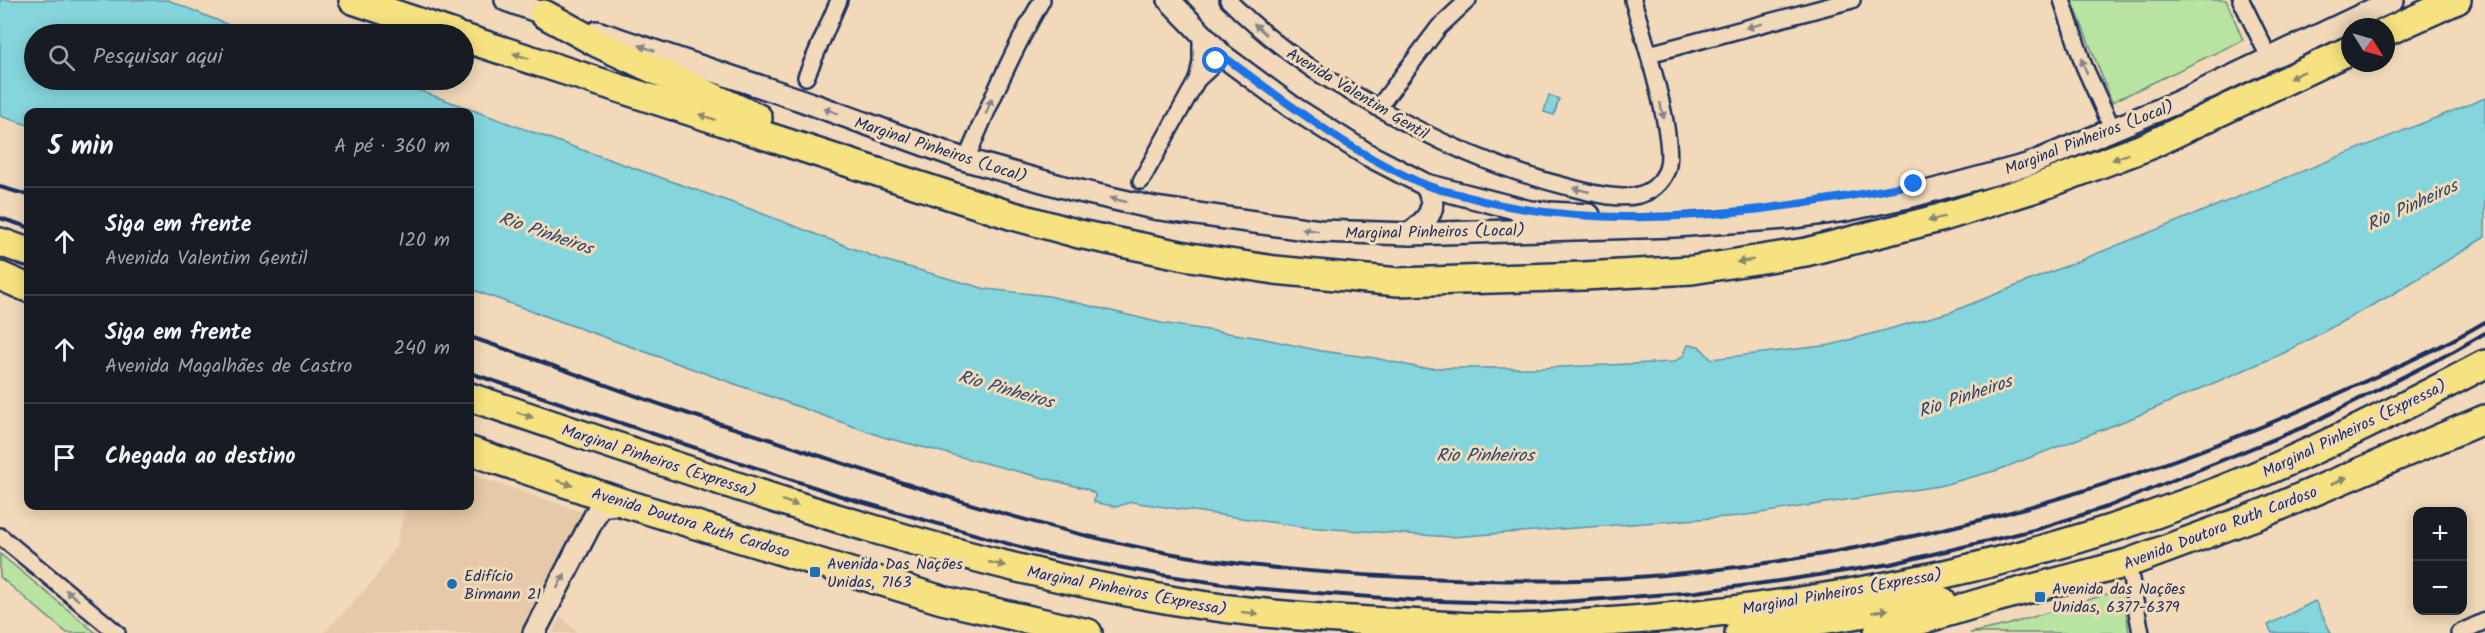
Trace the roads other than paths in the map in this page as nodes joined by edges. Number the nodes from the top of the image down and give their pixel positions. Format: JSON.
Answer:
{"nodes":[{"id":1,"x":353,"y":0,"type":"edge"},
{"id":2,"x":506,"y":0,"type":"edge"},
{"id":3,"x":839,"y":0,"type":"edge"},
{"id":4,"x":1042,"y":0,"type":"edge"},
{"id":5,"x":1169,"y":0,"type":"edge"},
{"id":6,"x":1468,"y":0,"type":"edge"},
{"id":7,"x":1633,"y":0,"type":"edge"},
{"id":8,"x":1852,"y":0,"type":"edge"},
{"id":9,"x":2061,"y":0,"type":"edge"},
{"id":10,"x":2241,"y":0,"type":"edge"},
{"id":11,"x":2367,"y":0,"type":"edge"},
{"id":12,"x":2393,"y":0,"type":"edge"},
{"id":13,"x":2431,"y":0,"type":"edge"},
{"id":14,"x":2457,"y":0,"type":"edge"},
{"id":15,"x":1234,"y":2,"type":"edge"},
{"id":16,"x":544,"y":14,"type":"junction"},
{"id":17,"x":424,"y":24,"type":"edge"},
{"id":18,"x":2395,"y":25,"type":"edge"},
{"id":19,"x":2395,"y":27,"type":"edge"},
{"id":20,"x":1201,"y":34,"type":"junction"},
{"id":21,"x":474,"y":41,"type":"edge"},
{"id":22,"x":2264,"y":47,"type":"junction"},
{"id":23,"x":1649,"y":54,"type":"junction"},
{"id":24,"x":2341,"y":54,"type":"edge"},
{"id":25,"x":1223,"y":56,"type":"junction"},
{"id":26,"x":806,"y":76,"type":"dead end"},
{"id":27,"x":1197,"y":80,"type":"junction"},
{"id":28,"x":1377,"y":108,"type":"junction"},
{"id":29,"x":2108,"y":119,"type":"junction"},
{"id":30,"x":966,"y":160,"type":"junction"},
{"id":31,"x":842,"y":161,"type":"junction"},
{"id":32,"x":1141,"y":181,"type":"dead end"},
{"id":33,"x":1426,"y":185,"type":"junction"},
{"id":34,"x":1410,"y":234,"type":"junction"},
{"id":35,"x":0,"y":242,"type":"edge"},
{"id":36,"x":24,"y":251,"type":"edge"},
{"id":37,"x":0,"y":276,"type":"edge"},
{"id":38,"x":24,"y":286,"type":"edge"},
{"id":39,"x":0,"y":293,"type":"edge"},
{"id":40,"x":24,"y":301,"type":"edge"},
{"id":41,"x":2485,"y":364,"type":"edge"},
{"id":42,"x":474,"y":398,"type":"edge"},
{"id":43,"x":2479,"y":419,"type":"edge"},
{"id":44,"x":474,"y":452,"type":"edge"},
{"id":45,"x":624,"y":503,"type":"junction"},
{"id":46,"x":0,"y":536,"type":"edge"},
{"id":47,"x":2128,"y":563,"type":"junction"},
{"id":48,"x":1996,"y":598,"type":"junction"},
{"id":49,"x":2485,"y":621,"type":"edge"},
{"id":50,"x":1522,"y":631,"type":"edge"},
{"id":51,"x":117,"y":633,"type":"edge"},
{"id":52,"x":534,"y":633,"type":"edge"},
{"id":53,"x":1088,"y":633,"type":"edge"},
{"id":54,"x":1739,"y":633,"type":"edge"},
{"id":55,"x":1878,"y":633,"type":"edge"},
{"id":56,"x":2141,"y":633,"type":"edge"},
{"id":57,"x":2459,"y":633,"type":"edge"}],
"edges":[{"from":1,"to":17,"type":"highway"},
{"from":2,"to":16,"type":"main road","name":"Marginal Pinheiros (Local)"},
{"from":3,"to":26,"type":"street"},
{"from":30,"to":4,"type":"street","one_way":true},
{"from":5,"to":20,"type":"main road"},
{"from":6,"to":28,"type":"street"},
{"from":7,"to":23,"type":"street"},
{"from":8,"to":23,"type":"street","one_way":true},
{"from":29,"to":9,"type":"street","one_way":true},
{"from":10,"to":22,"type":"street"},
{"from":11,"to":22,"type":"main road"},
{"from":12,"to":34,"type":"main road","name":"Marginal Pinheiros (Local)"},
{"from":13,"to":18,"type":"highway"},
{"from":14,"to":19,"type":"highway"},
{"from":28,"to":15,"type":"street","name":"Avenida Valentim Gentil","one_way":true},
{"from":30,"to":16,"type":"main road","name":"Marginal Pinheiros (Local)","one_way":true},
{"from":16,"to":31,"type":"highway"},
{"from":20,"to":25,"type":"main road"},
{"from":20,"to":27,"type":"street"},
{"from":31,"to":21,"type":"highway","one_way":true},
{"from":22,"to":29,"type":"main road"},
{"from":23,"to":28,"type":"street","name":"Avenida Valentim Gentil","one_way":true},
{"from":24,"to":31,"type":"highway","one_way":true},
{"from":25,"to":27,"type":"street"},
{"from":25,"to":33,"type":"main road"},
{"from":27,"to":32,"type":"street"},
{"from":29,"to":33,"type":"main road"},
{"from":34,"to":30,"type":"main road","name":"Marginal Pinheiros (Local)","one_way":true},
{"from":33,"to":34,"type":"main road"},
{"from":35,"to":36,"type":"highway"},
{"from":37,"to":38,"type":"highway"},
{"from":39,"to":40,"type":"highway"},
{"from":41,"to":50,"type":"highway","name":"Marginal Pinheiros (Expressa)"},
{"from":42,"to":50,"type":"highway","name":"Marginal Pinheiros (Expressa)","one_way":true},
{"from":47,"to":43,"type":"highway","name":"Avenida Doutora Ruth Cardoso","one_way":true},
{"from":44,"to":45,"type":"highway","name":"Avenida Doutora Ruth Cardoso","one_way":true},
{"from":52,"to":45,"type":"main road","one_way":true},
{"from":45,"to":53,"type":"highway","name":"Avenida Doutora Ruth Cardoso"},
{"from":51,"to":46,"type":"street","one_way":true},
{"from":47,"to":48,"type":"highway","name":"Avenida Doutora Ruth Cardoso"},
{"from":47,"to":56,"type":"street"},
{"from":54,"to":48,"type":"highway","one_way":true},
{"from":48,"to":55,"type":"highway","name":"Avenida Doutora Ruth Cardoso"},
{"from":49,"to":57,"type":"street"}]}
